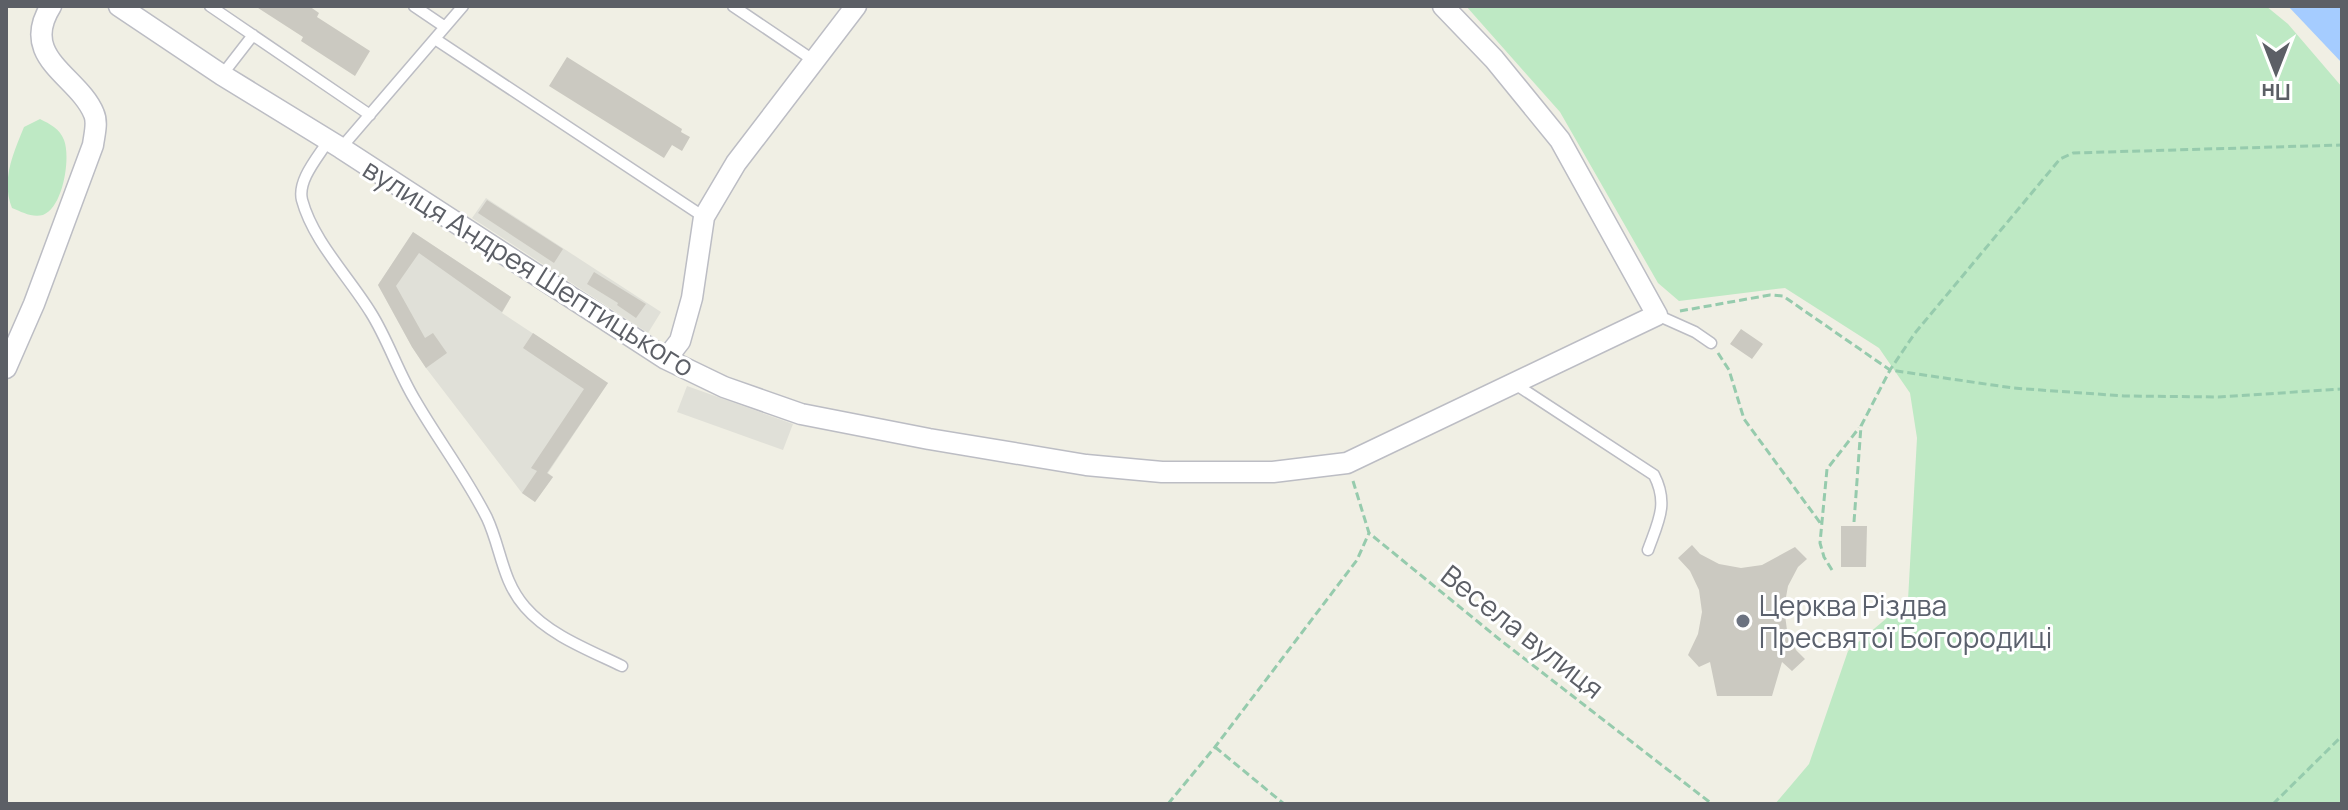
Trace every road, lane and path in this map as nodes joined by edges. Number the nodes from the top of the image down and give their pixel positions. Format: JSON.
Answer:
{"nodes":[{"id":1,"x":51,"y":6,"type":"edge"},
{"id":2,"x":119,"y":6,"type":"edge"},
{"id":3,"x":210,"y":6,"type":"edge"},
{"id":4,"x":414,"y":6,"type":"edge"},
{"id":5,"x":463,"y":6,"type":"edge"},
{"id":6,"x":733,"y":6,"type":"edge"},
{"id":7,"x":856,"y":6,"type":"edge"},
{"id":8,"x":1443,"y":6,"type":"edge"},
{"id":9,"x":445,"y":27,"type":"junction"},
{"id":10,"x":253,"y":35,"type":"junction"},
{"id":11,"x":435,"y":39,"type":"junction"},
{"id":12,"x":813,"y":60,"type":"junction"},
{"id":13,"x":222,"y":75,"type":"junction"},
{"id":14,"x":370,"y":115,"type":"junction"},
{"id":15,"x":335,"y":144,"type":"junction"},
{"id":16,"x":2342,"y":145,"type":"edge"},
{"id":17,"x":704,"y":217,"type":"junction"},
{"id":18,"x":1657,"y":315,"type":"junction"},
{"id":19,"x":1711,"y":343,"type":"joint"},
{"id":20,"x":666,"y":359,"type":"junction"},
{"id":21,"x":6,"y":368,"type":"edge"},
{"id":22,"x":1890,"y":370,"type":"junction"},
{"id":23,"x":1515,"y":384,"type":"junction"},
{"id":24,"x":2342,"y":389,"type":"edge"},
{"id":25,"x":1861,"y":426,"type":"junction"},
{"id":26,"x":1347,"y":463,"type":"junction"},
{"id":27,"x":1854,"y":522,"type":"dead end"},
{"id":28,"x":1821,"y":524,"type":"junction"},
{"id":29,"x":1369,"y":533,"type":"junction"},
{"id":30,"x":1648,"y":550,"type":"dead end"},
{"id":31,"x":1832,"y":570,"type":"dead end"},
{"id":32,"x":622,"y":666,"type":"dead end"},
{"id":33,"x":2342,"y":736,"type":"edge"},
{"id":34,"x":1215,"y":747,"type":"junction"},
{"id":35,"x":1168,"y":804,"type":"edge"},
{"id":36,"x":1284,"y":804,"type":"edge"},
{"id":37,"x":1712,"y":804,"type":"edge"},
{"id":38,"x":2273,"y":804,"type":"edge"}],
"edges":[{"from":1,"to":21,"type":"street"},
{"from":2,"to":13,"type":"street","name":"вулиця Андрея Шептицького"},
{"from":3,"to":10,"type":"lane"},
{"from":4,"to":9,"type":"lane"},
{"from":5,"to":9,"type":"lane"},
{"from":6,"to":12,"type":"lane"},
{"from":7,"to":12,"type":"street"},
{"from":8,"to":18,"type":"street"},
{"from":9,"to":11,"type":"lane"},
{"from":10,"to":13,"type":"lane"},
{"from":10,"to":14,"type":"lane"},
{"from":11,"to":14,"type":"lane"},
{"from":11,"to":17,"type":"lane"},
{"from":12,"to":17,"type":"street"},
{"from":13,"to":15,"type":"street","name":"вулиця Андрея Шептицького"},
{"from":14,"to":15,"type":"lane"},
{"from":15,"to":20,"type":"street","name":"вулиця Андрея Шептицького"},
{"from":15,"to":32,"type":"lane"},
{"from":16,"to":22,"type":"path"},
{"from":17,"to":20,"type":"street"},
{"from":18,"to":19,"type":"lane"},
{"from":18,"to":22,"type":"path"},
{"from":18,"to":23,"type":"street","name":"вулиця Андрея Шептицького"},
{"from":19,"to":28,"type":"path"},
{"from":20,"to":26,"type":"street","name":"вулиця Андрея Шептицького"},
{"from":22,"to":24,"type":"path"},
{"from":22,"to":25,"type":"path"},
{"from":23,"to":26,"type":"street","name":"вулиця Андрея Шептицького"},
{"from":23,"to":30,"type":"lane"},
{"from":25,"to":27,"type":"path"},
{"from":25,"to":28,"type":"path"},
{"from":26,"to":29,"type":"path"},
{"from":28,"to":31,"type":"path"},
{"from":29,"to":34,"type":"path"},
{"from":29,"to":37,"type":"path","name":"Весела вулиця"},
{"from":33,"to":38,"type":"path"},
{"from":34,"to":35,"type":"path"},
{"from":34,"to":36,"type":"path"}]}
